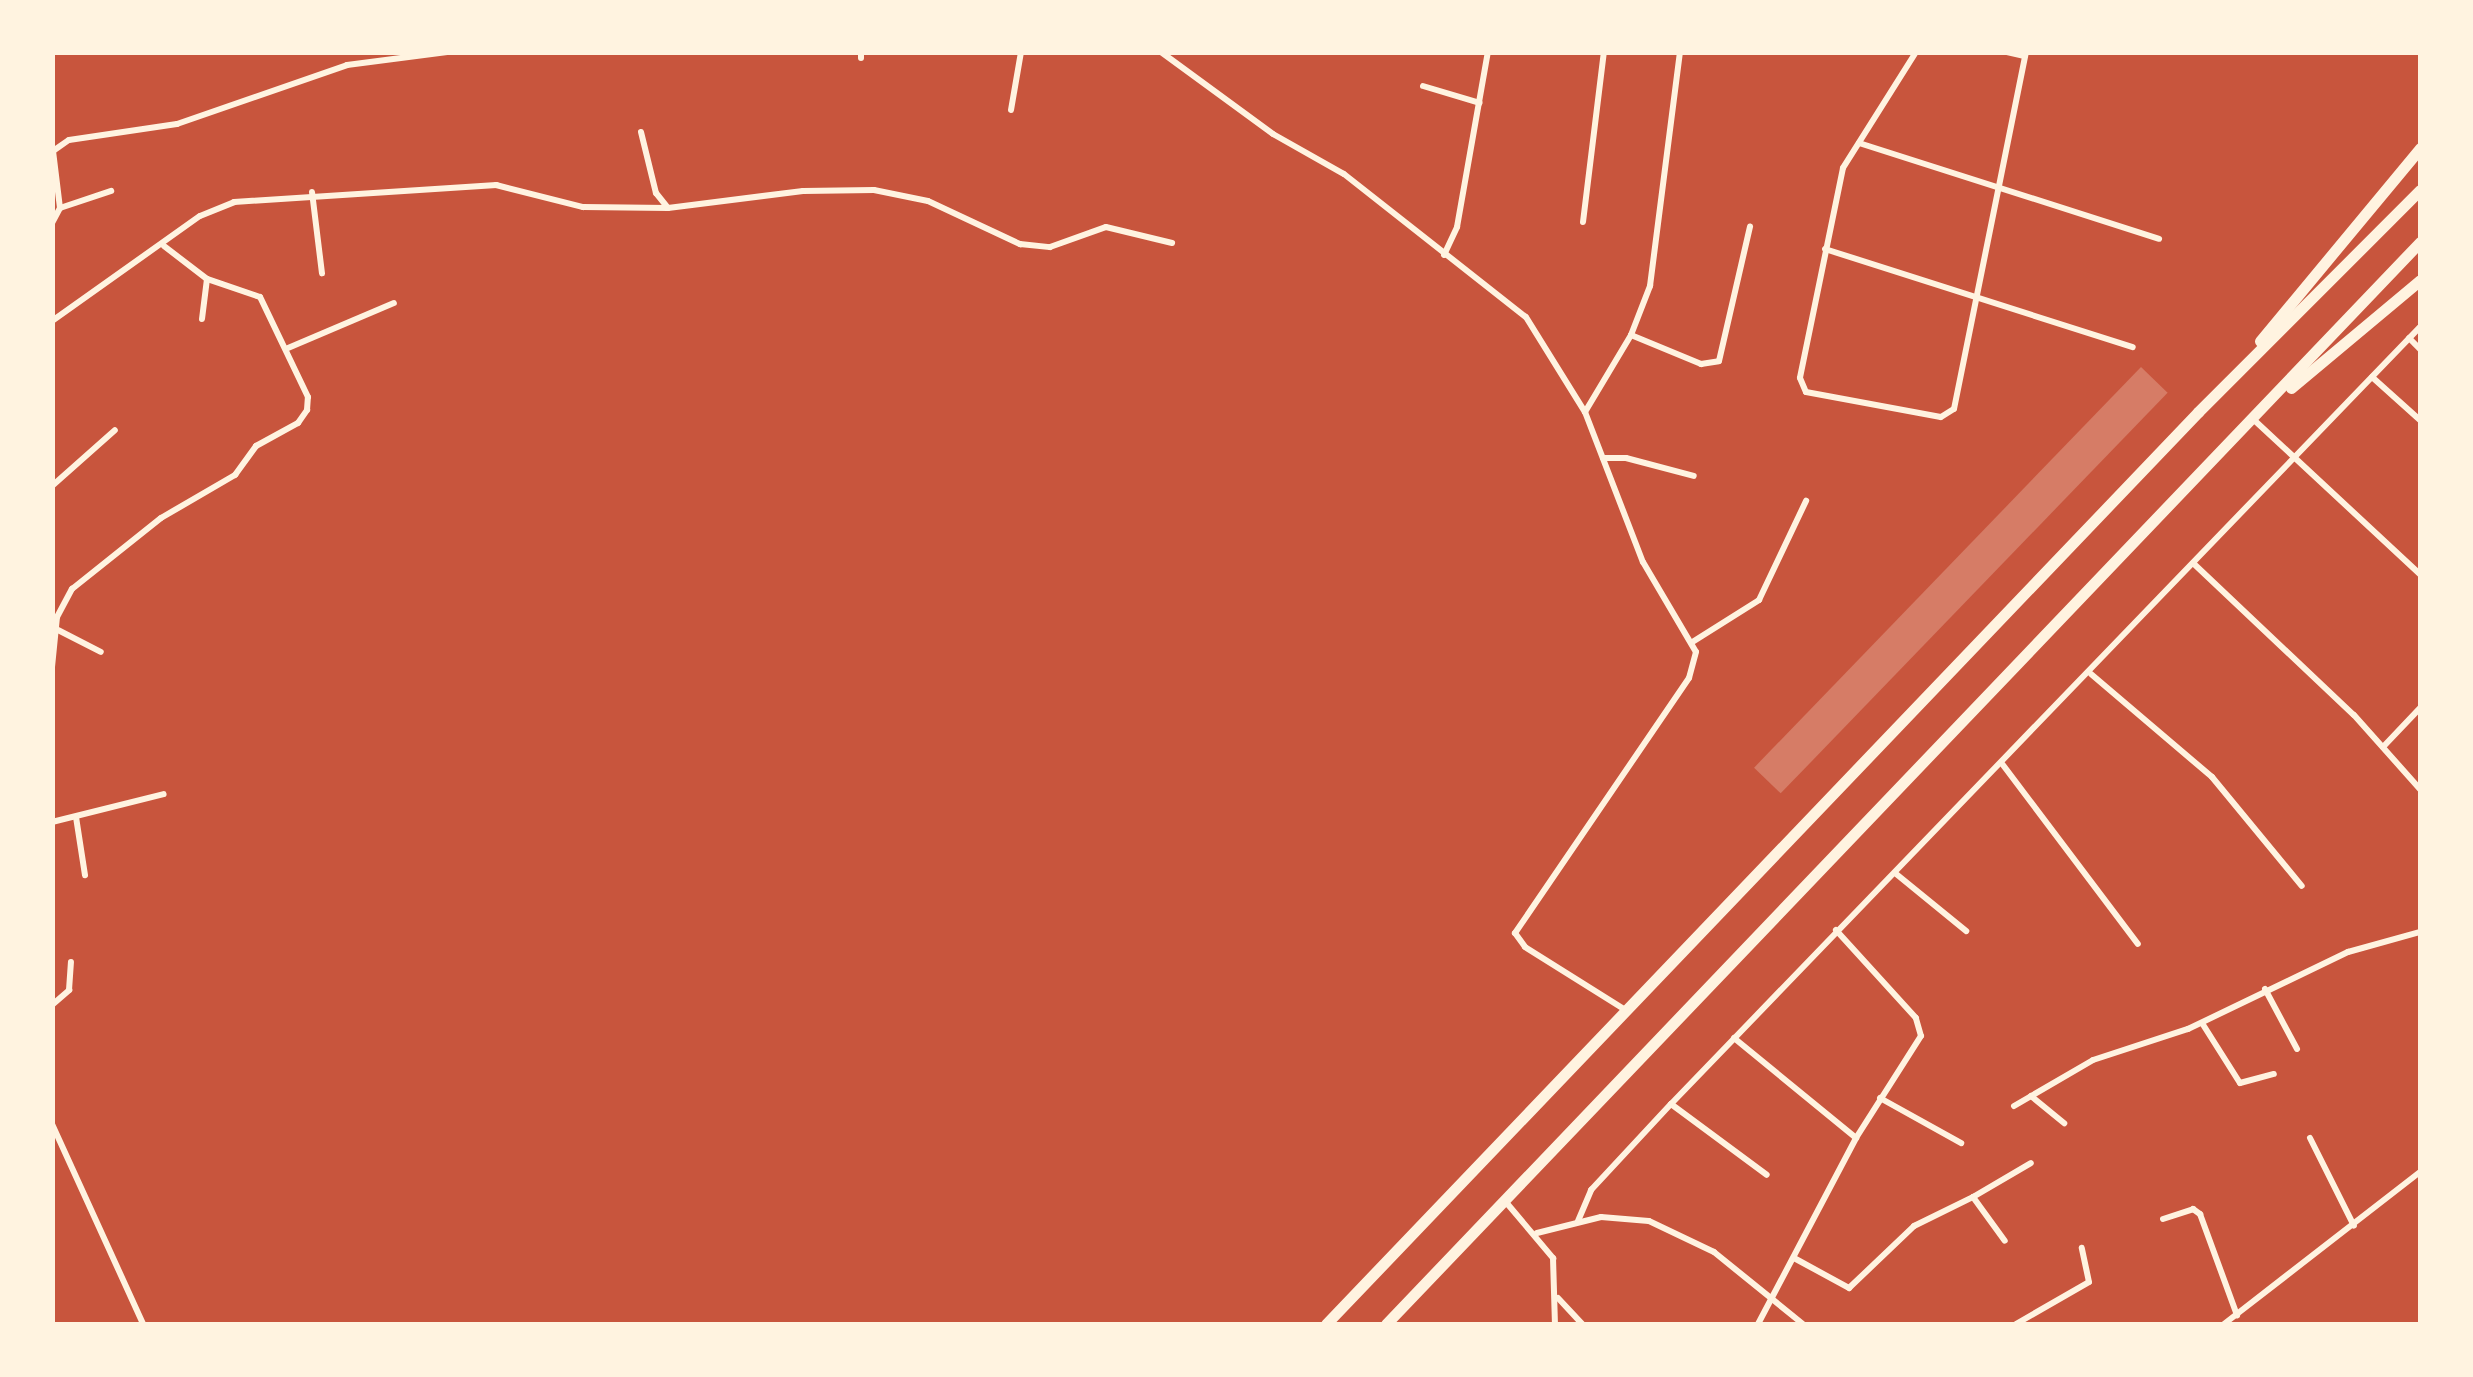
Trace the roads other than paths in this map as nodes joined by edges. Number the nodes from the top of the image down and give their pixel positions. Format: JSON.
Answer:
{"nodes":[{"id":1,"x":447,"y":52,"type":"edge"},
{"id":2,"x":1022,"y":52,"type":"edge"},
{"id":3,"x":1162,"y":52,"type":"edge"},
{"id":4,"x":1488,"y":52,"type":"edge"},
{"id":5,"x":1604,"y":52,"type":"edge"},
{"id":6,"x":1680,"y":52,"type":"edge"},
{"id":7,"x":1916,"y":52,"type":"edge"},
{"id":8,"x":2007,"y":52,"type":"edge"},
{"id":9,"x":2025,"y":54,"type":"edge"},
{"id":10,"x":1423,"y":86,"type":"dead end"},
{"id":11,"x":1480,"y":104,"type":"junction"},
{"id":12,"x":1011,"y":110,"type":"dead end"},
{"id":13,"x":641,"y":132,"type":"dead end"},
{"id":14,"x":1859,"y":144,"type":"junction"},
{"id":15,"x":2420,"y":148,"type":"edge"},
{"id":16,"x":53,"y":150,"type":"edge"},
{"id":17,"x":1999,"y":186,"type":"junction"},
{"id":18,"x":2420,"y":190,"type":"edge"},
{"id":19,"x":111,"y":191,"type":"dead end"},
{"id":20,"x":312,"y":192,"type":"junction"},
{"id":21,"x":60,"y":208,"type":"junction"},
{"id":22,"x":668,"y":208,"type":"junction"},
{"id":23,"x":1583,"y":222,"type":"dead end"},
{"id":24,"x":52,"y":224,"type":"edge"},
{"id":25,"x":1750,"y":227,"type":"dead end"},
{"id":26,"x":2160,"y":239,"type":"dead end"},
{"id":27,"x":2420,"y":242,"type":"edge"},
{"id":28,"x":1172,"y":243,"type":"dead end"},
{"id":29,"x":164,"y":246,"type":"junction"},
{"id":30,"x":1825,"y":249,"type":"junction"},
{"id":31,"x":1444,"y":255,"type":"junction"},
{"id":32,"x":322,"y":273,"type":"dead end"},
{"id":33,"x":207,"y":280,"type":"junction"},
{"id":34,"x":2420,"y":280,"type":"edge"},
{"id":35,"x":1975,"y":294,"type":"junction"},
{"id":36,"x":394,"y":303,"type":"dead end"},
{"id":37,"x":202,"y":318,"type":"dead end"},
{"id":38,"x":52,"y":321,"type":"edge"},
{"id":39,"x":2420,"y":327,"type":"edge"},
{"id":40,"x":1631,"y":336,"type":"junction"},
{"id":41,"x":2410,"y":338,"type":"junction"},
{"id":42,"x":2133,"y":346,"type":"dead end"},
{"id":43,"x":288,"y":348,"type":"junction"},
{"id":44,"x":2420,"y":349,"type":"edge"},
{"id":45,"x":2372,"y":377,"type":"junction"},
{"id":46,"x":2222,"y":388,"type":"junction"},
{"id":47,"x":1585,"y":412,"type":"junction"},
{"id":48,"x":2253,"y":420,"type":"junction"},
{"id":49,"x":2420,"y":420,"type":"edge"},
{"id":50,"x":115,"y":430,"type":"dead end"},
{"id":51,"x":1603,"y":458,"type":"junction"},
{"id":52,"x":2295,"y":458,"type":"junction"},
{"id":53,"x":1694,"y":476,"type":"dead end"},
{"id":54,"x":52,"y":486,"type":"edge"},
{"id":55,"x":1806,"y":500,"type":"dead end"},
{"id":56,"x":2194,"y":563,"type":"junction"},
{"id":57,"x":2420,"y":574,"type":"edge"},
{"id":58,"x":58,"y":630,"type":"junction"},
{"id":59,"x":1694,"y":641,"type":"junction"},
{"id":60,"x":100,"y":652,"type":"dead end"},
{"id":61,"x":52,"y":666,"type":"edge"},
{"id":62,"x":2092,"y":674,"type":"junction"},
{"id":63,"x":2420,"y":708,"type":"edge"},
{"id":64,"x":2383,"y":747,"type":"junction"},
{"id":65,"x":2003,"y":765,"type":"junction"},
{"id":66,"x":2420,"y":789,"type":"edge"},
{"id":67,"x":164,"y":794,"type":"dead end"},
{"id":68,"x":76,"y":818,"type":"junction"},
{"id":69,"x":52,"y":822,"type":"edge"},
{"id":70,"x":85,"y":874,"type":"dead end"},
{"id":71,"x":1895,"y":874,"type":"junction"},
{"id":72,"x":2302,"y":886,"type":"dead end"},
{"id":73,"x":1836,"y":930,"type":"junction"},
{"id":74,"x":1966,"y":930,"type":"dead end"},
{"id":75,"x":2420,"y":932,"type":"edge"},
{"id":76,"x":2138,"y":944,"type":"dead end"},
{"id":77,"x":71,"y":962,"type":"dead end"},
{"id":78,"x":2266,"y":989,"type":"junction"},
{"id":79,"x":52,"y":1005,"type":"edge"},
{"id":80,"x":1628,"y":1012,"type":"junction"},
{"id":81,"x":2202,"y":1023,"type":"junction"},
{"id":82,"x":1734,"y":1038,"type":"junction"},
{"id":83,"x":2297,"y":1049,"type":"dead end"},
{"id":84,"x":2274,"y":1074,"type":"dead end"},
{"id":85,"x":2031,"y":1096,"type":"junction"},
{"id":86,"x":1880,"y":1098,"type":"junction"},
{"id":87,"x":1670,"y":1104,"type":"junction"},
{"id":88,"x":2014,"y":1106,"type":"dead end"},
{"id":89,"x":2064,"y":1123,"type":"dead end"},
{"id":90,"x":52,"y":1124,"type":"edge"},
{"id":91,"x":1856,"y":1138,"type":"junction"},
{"id":92,"x":2310,"y":1138,"type":"dead end"},
{"id":93,"x":1962,"y":1143,"type":"dead end"},
{"id":94,"x":62,"y":1147,"type":"junction"},
{"id":95,"x":52,"y":1151,"type":"edge"},
{"id":96,"x":2031,"y":1163,"type":"dead end"},
{"id":97,"x":2420,"y":1172,"type":"edge"},
{"id":98,"x":1767,"y":1175,"type":"dead end"},
{"id":99,"x":1973,"y":1197,"type":"junction"},
{"id":100,"x":1506,"y":1201,"type":"junction"},
{"id":101,"x":2164,"y":1219,"type":"dead end"},
{"id":102,"x":1578,"y":1221,"type":"junction"},
{"id":103,"x":2354,"y":1226,"type":"junction"},
{"id":104,"x":1538,"y":1233,"type":"junction"},
{"id":105,"x":2005,"y":1240,"type":"dead end"},
{"id":106,"x":2082,"y":1248,"type":"dead end"},
{"id":107,"x":1794,"y":1258,"type":"junction"},
{"id":108,"x":1558,"y":1298,"type":"junction"},
{"id":109,"x":1771,"y":1298,"type":"junction"},
{"id":110,"x":2237,"y":1315,"type":"junction"},
{"id":111,"x":143,"y":1324,"type":"edge"},
{"id":112,"x":1326,"y":1324,"type":"edge"},
{"id":113,"x":1386,"y":1324,"type":"edge"},
{"id":114,"x":1555,"y":1324,"type":"edge"},
{"id":115,"x":1582,"y":1324,"type":"edge"},
{"id":116,"x":1758,"y":1324,"type":"edge"},
{"id":117,"x":1803,"y":1324,"type":"edge"},
{"id":118,"x":2016,"y":1324,"type":"edge"},
{"id":119,"x":2224,"y":1324,"type":"edge"}],
"edges":[{"from":1,"to":16,"type":"street"},
{"from":2,"to":12,"type":"street"},
{"from":3,"to":31,"type":"street"},
{"from":4,"to":11,"type":"street"},
{"from":5,"to":23,"type":"street"},
{"from":6,"to":40,"type":"street"},
{"from":7,"to":14,"type":"street"},
{"from":8,"to":9,"type":"street"},
{"from":9,"to":17,"type":"street"},
{"from":10,"to":11,"type":"street"},
{"from":11,"to":31,"type":"street"},
{"from":13,"to":22,"type":"street"},
{"from":14,"to":17,"type":"street"},
{"from":14,"to":30,"type":"street"},
{"from":15,"to":46,"type":"highway"},
{"from":16,"to":21,"type":"street"},
{"from":17,"to":26,"type":"street"},
{"from":17,"to":35,"type":"street"},
{"from":18,"to":46,"type":"highway"},
{"from":19,"to":21,"type":"street"},
{"from":20,"to":22,"type":"street"},
{"from":20,"to":29,"type":"street"},
{"from":20,"to":32,"type":"street"},
{"from":21,"to":24,"type":"street"},
{"from":22,"to":28,"type":"street"},
{"from":25,"to":40,"type":"street"},
{"from":27,"to":48,"type":"highway"},
{"from":29,"to":33,"type":"street"},
{"from":29,"to":38,"type":"street"},
{"from":30,"to":35,"type":"street"},
{"from":30,"to":35,"type":"street"},
{"from":31,"to":47,"type":"street"},
{"from":33,"to":37,"type":"street"},
{"from":33,"to":43,"type":"street"},
{"from":34,"to":48,"type":"highway"},
{"from":35,"to":42,"type":"street"},
{"from":36,"to":43,"type":"street"},
{"from":39,"to":41,"type":"street"},
{"from":40,"to":47,"type":"street"},
{"from":41,"to":44,"type":"street"},
{"from":41,"to":45,"type":"street"},
{"from":43,"to":58,"type":"street"},
{"from":45,"to":49,"type":"street"},
{"from":45,"to":52,"type":"street"},
{"from":46,"to":80,"type":"highway"},
{"from":47,"to":51,"type":"street"},
{"from":48,"to":52,"type":"street"},
{"from":48,"to":100,"type":"highway"},
{"from":50,"to":54,"type":"street"},
{"from":51,"to":53,"type":"street"},
{"from":51,"to":59,"type":"street"},
{"from":52,"to":56,"type":"street"},
{"from":52,"to":57,"type":"street"},
{"from":55,"to":59,"type":"street"},
{"from":56,"to":62,"type":"street"},
{"from":56,"to":64,"type":"street"},
{"from":58,"to":60,"type":"street"},
{"from":58,"to":61,"type":"street"},
{"from":59,"to":80,"type":"street"},
{"from":62,"to":65,"type":"street"},
{"from":62,"to":72,"type":"street"},
{"from":63,"to":64,"type":"street"},
{"from":64,"to":66,"type":"street"},
{"from":65,"to":71,"type":"street"},
{"from":65,"to":76,"type":"street"},
{"from":67,"to":68,"type":"street"},
{"from":68,"to":69,"type":"street"},
{"from":68,"to":70,"type":"street"},
{"from":71,"to":73,"type":"street"},
{"from":71,"to":74,"type":"street"},
{"from":73,"to":82,"type":"street"},
{"from":73,"to":86,"type":"street"},
{"from":75,"to":78,"type":"street"},
{"from":77,"to":79,"type":"street"},
{"from":78,"to":81,"type":"street"},
{"from":78,"to":83,"type":"street"},
{"from":80,"to":112,"type":"highway"},
{"from":81,"to":84,"type":"street"},
{"from":81,"to":85,"type":"street"},
{"from":82,"to":87,"type":"street"},
{"from":82,"to":91,"type":"street"},
{"from":85,"to":88,"type":"street"},
{"from":85,"to":89,"type":"street"},
{"from":86,"to":91,"type":"street"},
{"from":86,"to":93,"type":"street"},
{"from":87,"to":98,"type":"street"},
{"from":87,"to":102,"type":"street"},
{"from":90,"to":94,"type":"street"},
{"from":91,"to":107,"type":"street"},
{"from":92,"to":103,"type":"street"},
{"from":94,"to":95,"type":"street"},
{"from":94,"to":111,"type":"street"},
{"from":96,"to":99,"type":"street"},
{"from":97,"to":103,"type":"street"},
{"from":99,"to":105,"type":"street"},
{"from":99,"to":107,"type":"street"},
{"from":100,"to":104,"type":"street"},
{"from":100,"to":113,"type":"highway"},
{"from":101,"to":110,"type":"street"},
{"from":102,"to":104,"type":"street"},
{"from":102,"to":109,"type":"street"},
{"from":103,"to":110,"type":"street"},
{"from":104,"to":108,"type":"street"},
{"from":106,"to":118,"type":"street"},
{"from":107,"to":109,"type":"street"},
{"from":108,"to":114,"type":"street"},
{"from":108,"to":115,"type":"street"},
{"from":109,"to":116,"type":"street"},
{"from":109,"to":117,"type":"street"},
{"from":110,"to":119,"type":"street"}]}
